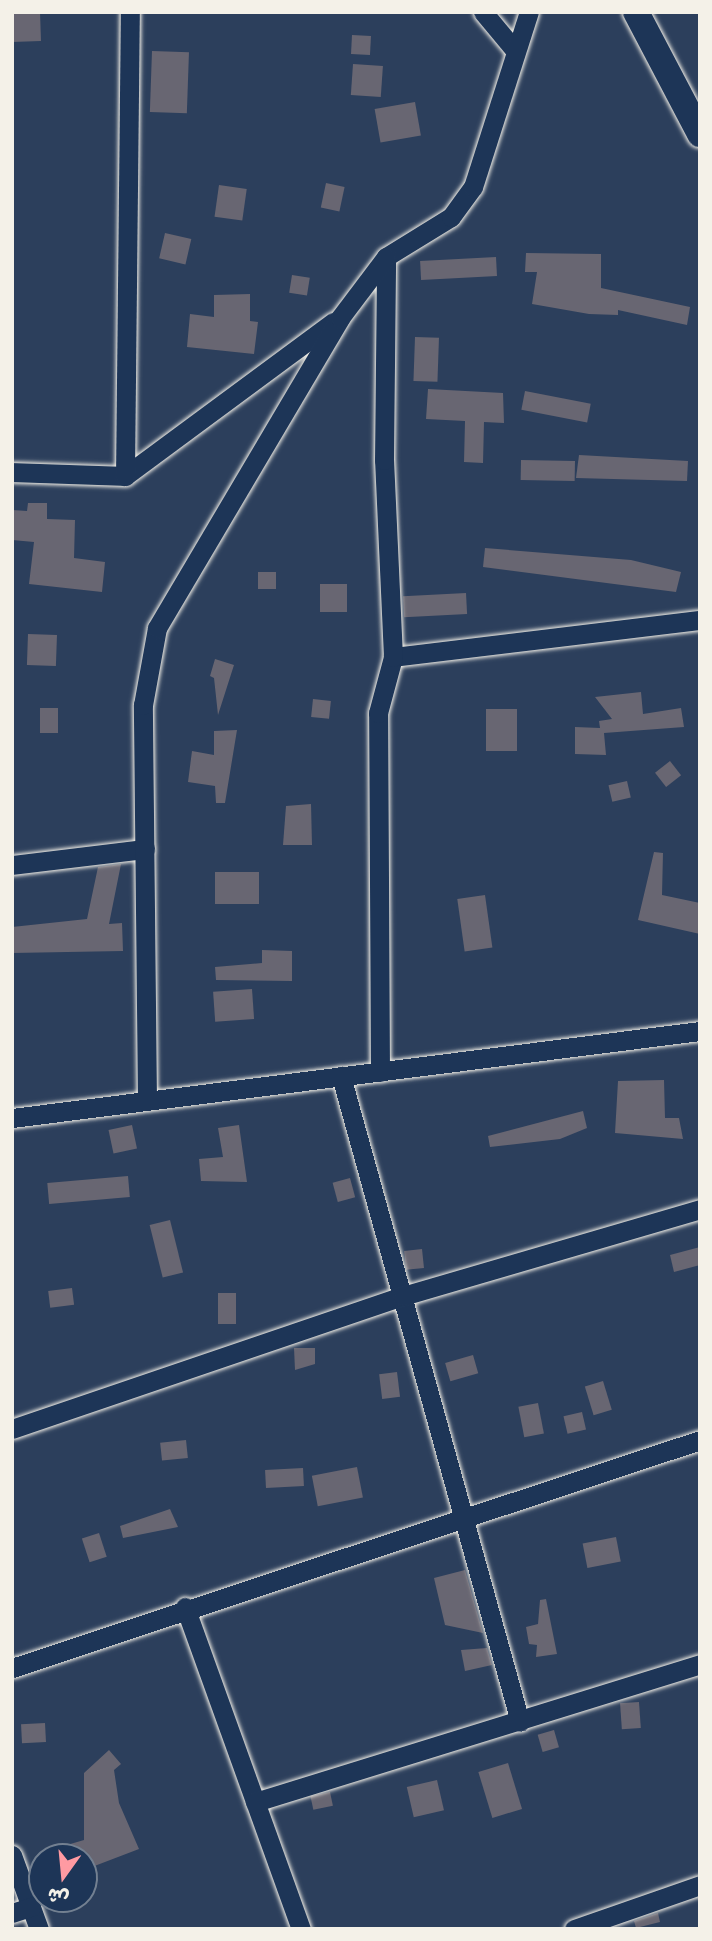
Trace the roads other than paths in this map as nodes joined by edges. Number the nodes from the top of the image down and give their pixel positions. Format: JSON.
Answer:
{"nodes":[{"id":1,"x":130,"y":12,"type":"edge"},
{"id":2,"x":483,"y":12,"type":"edge"},
{"id":3,"x":529,"y":12,"type":"edge"},
{"id":4,"x":636,"y":12,"type":"edge"},
{"id":5,"x":513,"y":48,"type":"junction"},
{"id":6,"x":700,"y":134,"type":"edge"},
{"id":7,"x":386,"y":257,"type":"junction"},
{"id":8,"x":340,"y":318,"type":"junction"},
{"id":9,"x":12,"y":472,"type":"edge"},
{"id":10,"x":125,"y":476,"type":"junction"},
{"id":11,"x":700,"y":620,"type":"edge"},
{"id":12,"x":393,"y":657,"type":"junction"},
{"id":13,"x":145,"y":849,"type":"junction"},
{"id":14,"x":12,"y":865,"type":"edge"},
{"id":15,"x":700,"y":1031,"type":"edge"},
{"id":16,"x":380,"y":1072,"type":"junction"},
{"id":17,"x":341,"y":1076,"type":"junction"},
{"id":18,"x":147,"y":1101,"type":"junction"},
{"id":19,"x":12,"y":1118,"type":"edge"},
{"id":20,"x":700,"y":1209,"type":"edge"},
{"id":21,"x":404,"y":1296,"type":"junction"},
{"id":22,"x":12,"y":1429,"type":"edge"},
{"id":23,"x":700,"y":1440,"type":"edge"},
{"id":24,"x":466,"y":1516,"type":"junction"},
{"id":25,"x":185,"y":1607,"type":"junction"},
{"id":26,"x":700,"y":1664,"type":"edge"},
{"id":27,"x":12,"y":1668,"type":"edge"},
{"id":28,"x":520,"y":1722,"type":"junction"},
{"id":29,"x":255,"y":1802,"type":"junction"},
{"id":30,"x":12,"y":1855,"type":"edge"},
{"id":31,"x":700,"y":1885,"type":"edge"},
{"id":32,"x":21,"y":1910,"type":"edge"},
{"id":33,"x":39,"y":1929,"type":"edge"},
{"id":34,"x":301,"y":1929,"type":"edge"},
{"id":35,"x":574,"y":1929,"type":"edge"}],
"edges":[{"from":1,"to":10,"type":"street"},
{"from":2,"to":5,"type":"street"},
{"from":3,"to":5,"type":"street"},
{"from":4,"to":6,"type":"main road"},
{"from":5,"to":7,"type":"street"},
{"from":7,"to":8,"type":"street"},
{"from":7,"to":12,"type":"street"},
{"from":8,"to":10,"type":"street"},
{"from":8,"to":13,"type":"street"},
{"from":9,"to":10,"type":"street"},
{"from":11,"to":12,"type":"street"},
{"from":12,"to":16,"type":"street"},
{"from":13,"to":14,"type":"street"},
{"from":13,"to":18,"type":"street"},
{"from":15,"to":16,"type":"street"},
{"from":16,"to":17,"type":"street"},
{"from":17,"to":18,"type":"street"},
{"from":17,"to":21,"type":"street"},
{"from":18,"to":19,"type":"street"},
{"from":20,"to":21,"type":"street"},
{"from":21,"to":22,"type":"street"},
{"from":21,"to":24,"type":"street"},
{"from":23,"to":24,"type":"street"},
{"from":24,"to":25,"type":"street"},
{"from":24,"to":28,"type":"street"},
{"from":25,"to":27,"type":"street"},
{"from":25,"to":29,"type":"street"},
{"from":26,"to":28,"type":"street"},
{"from":28,"to":29,"type":"street"},
{"from":29,"to":34,"type":"street"},
{"from":30,"to":32,"type":"street"},
{"from":31,"to":35,"type":"street"},
{"from":32,"to":33,"type":"street"}]}
